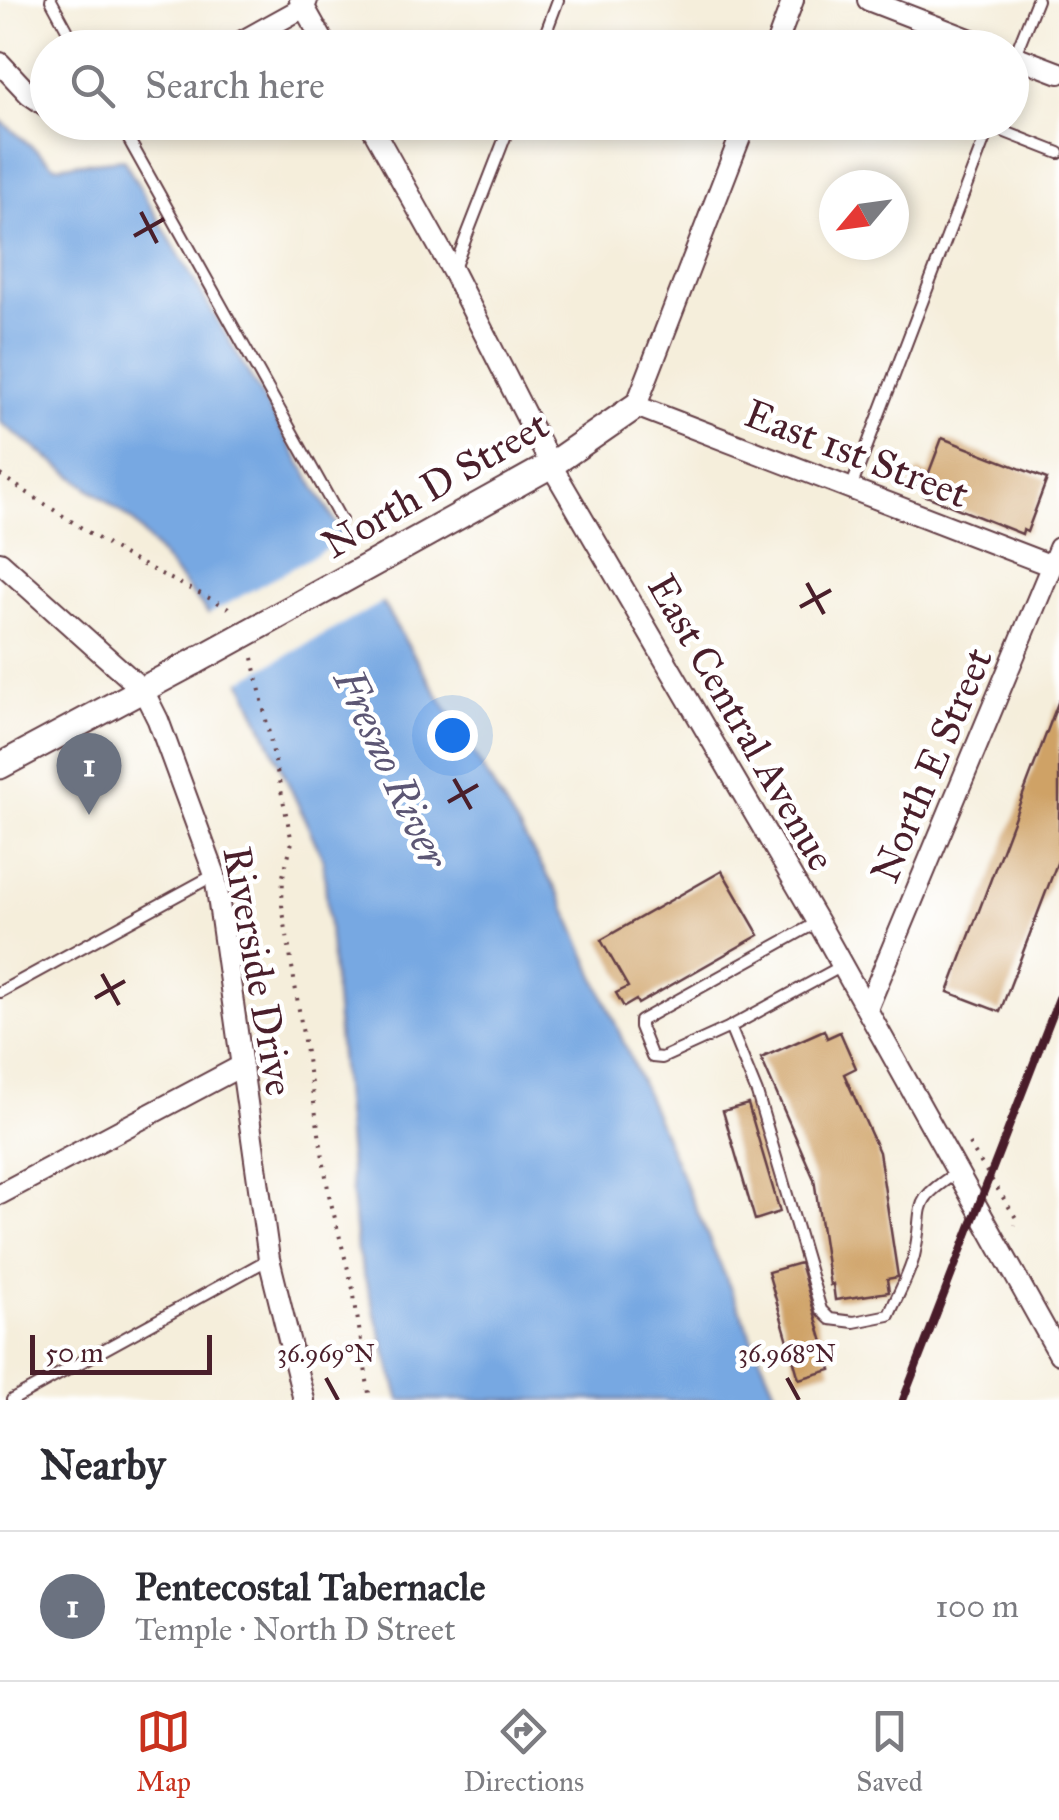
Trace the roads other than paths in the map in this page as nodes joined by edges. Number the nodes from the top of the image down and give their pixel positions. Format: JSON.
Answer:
{"nodes":[{"id":1,"x":51,"y":0,"type":"edge"},
{"id":2,"x":558,"y":0,"type":"edge"},
{"id":3,"x":794,"y":0,"type":"edge"},
{"id":4,"x":868,"y":0,"type":"edge"},
{"id":5,"x":1037,"y":0,"type":"edge"},
{"id":6,"x":304,"y":2,"type":"edge"},
{"id":7,"x":68,"y":30,"type":"edge"},
{"id":8,"x":259,"y":30,"type":"edge"},
{"id":9,"x":318,"y":30,"type":"edge"},
{"id":10,"x":547,"y":30,"type":"edge"},
{"id":11,"x":782,"y":30,"type":"edge"},
{"id":12,"x":946,"y":30,"type":"edge"},
{"id":13,"x":1024,"y":30,"type":"edge"},
{"id":14,"x":0,"y":64,"type":"edge"},
{"id":15,"x":1029,"y":64,"type":"edge"},
{"id":16,"x":1059,"y":73,"type":"edge"},
{"id":17,"x":30,"y":95,"type":"edge"},
{"id":18,"x":129,"y":140,"type":"edge"},
{"id":19,"x":379,"y":140,"type":"edge"},
{"id":20,"x":504,"y":140,"type":"edge"},
{"id":21,"x":739,"y":140,"type":"edge"},
{"id":22,"x":984,"y":140,"type":"edge"},
{"id":23,"x":1028,"y":140,"type":"edge"},
{"id":24,"x":1059,"y":153,"type":"edge"},
{"id":25,"x":453,"y":272,"type":"junction"},
{"id":26,"x":636,"y":406,"type":"junction"},
{"id":27,"x":551,"y":465,"type":"junction"},
{"id":28,"x":850,"y":488,"type":"junction"},
{"id":29,"x":341,"y":520,"type":"dead end"},
{"id":30,"x":1056,"y":557,"type":"edge"},
{"id":31,"x":1,"y":564,"type":"edge"},
{"id":32,"x":143,"y":690,"type":"junction"},
{"id":33,"x":0,"y":766,"type":"edge"},
{"id":34,"x":215,"y":874,"type":"junction"},
{"id":35,"x":818,"y":922,"type":"junction"},
{"id":36,"x":842,"y":965,"type":"junction"},
{"id":37,"x":0,"y":992,"type":"edge"},
{"id":38,"x":867,"y":1009,"type":"junction"},
{"id":39,"x":730,"y":1026,"type":"junction"},
{"id":40,"x":241,"y":1066,"type":"junction"},
{"id":41,"x":958,"y":1172,"type":"junction"},
{"id":42,"x":0,"y":1194,"type":"edge"},
{"id":43,"x":268,"y":1259,"type":"junction"},
{"id":44,"x":1059,"y":1354,"type":"edge"},
{"id":45,"x":12,"y":1400,"type":"edge"},
{"id":46,"x":304,"y":1400,"type":"edge"}],
"edges":[{"from":1,"to":7,"type":"lane"},
{"from":2,"to":10,"type":"lane"},
{"from":3,"to":11,"type":"street"},
{"from":4,"to":12,"type":"street"},
{"from":5,"to":13,"type":"lane"},
{"from":6,"to":8,"type":"street"},
{"from":6,"to":9,"type":"street"},
{"from":14,"to":17,"type":"street"},
{"from":15,"to":16,"type":"street"},
{"from":18,"to":29,"type":"lane"},
{"from":19,"to":25,"type":"street","name":"East Central Avenue"},
{"from":20,"to":25,"type":"lane"},
{"from":21,"to":26,"type":"street"},
{"from":22,"to":28,"type":"lane"},
{"from":23,"to":24,"type":"lane"},
{"from":25,"to":27,"type":"street","name":"East Central Avenue"},
{"from":26,"to":27,"type":"street","name":"North D Street"},
{"from":26,"to":28,"type":"street","name":"East 1st Street"},
{"from":27,"to":32,"type":"street","name":"North D Street","bridge":true},
{"from":27,"to":35,"type":"street","name":"East Central Avenue"},
{"from":28,"to":30,"type":"street","name":"East 1st Street"},
{"from":30,"to":38,"type":"street","name":"North E Street"},
{"from":31,"to":32,"type":"street","name":"Riverside Drive"},
{"from":32,"to":33,"type":"street","name":"North D Street"},
{"from":32,"to":34,"type":"street","name":"Riverside Drive"},
{"from":34,"to":37,"type":"lane"},
{"from":34,"to":40,"type":"street","name":"Riverside Drive"},
{"from":35,"to":36,"type":"street","name":"East Central Avenue"},
{"from":35,"to":39,"type":"lane"},
{"from":36,"to":38,"type":"street","name":"East Central Avenue"},
{"from":36,"to":39,"type":"lane"},
{"from":38,"to":41,"type":"street","name":"East Central Avenue"},
{"from":39,"to":41,"type":"lane"},
{"from":40,"to":42,"type":"street"},
{"from":40,"to":43,"type":"street","name":"Riverside Drive"},
{"from":41,"to":44,"type":"street","name":"East Central Avenue"},
{"from":43,"to":45,"type":"lane"},
{"from":43,"to":46,"type":"street","name":"Riverside Drive"}]}
